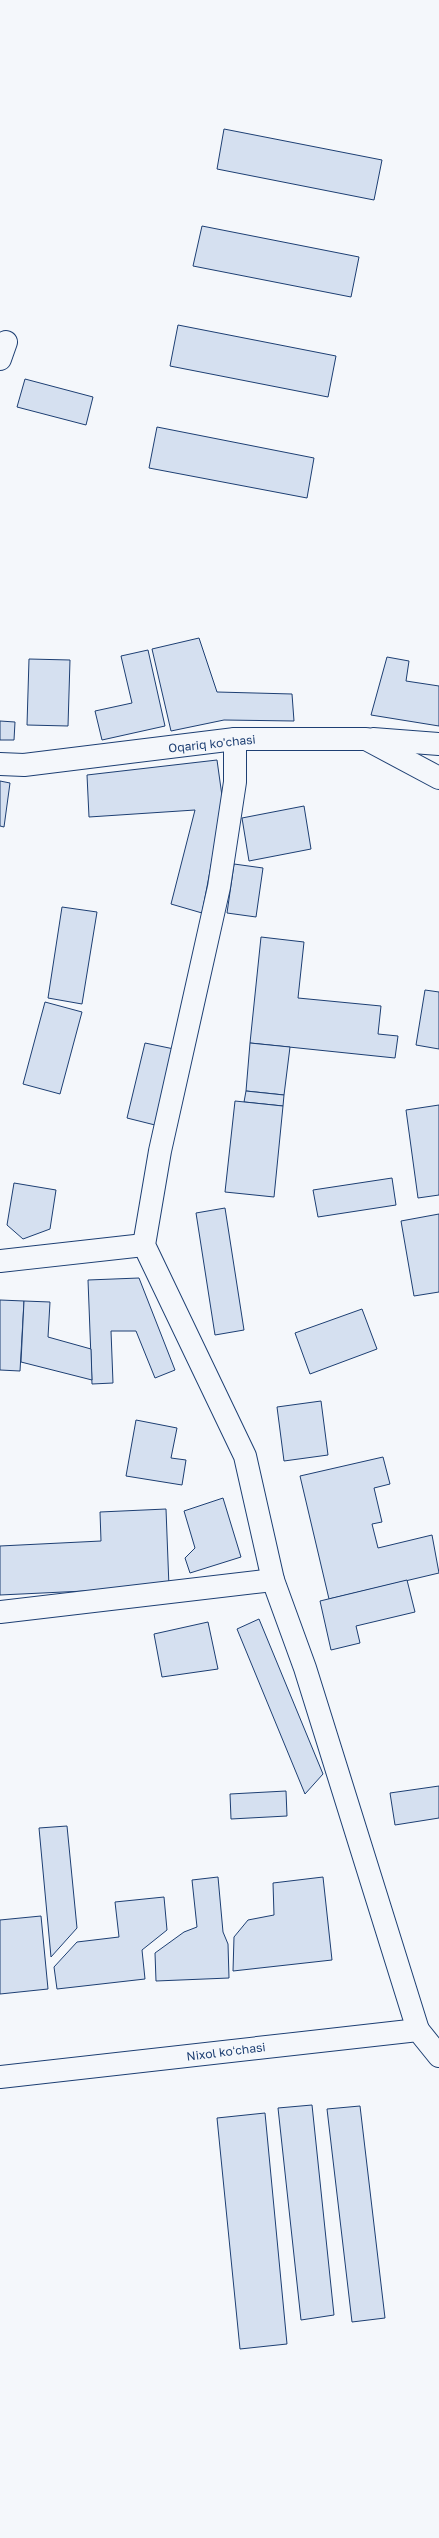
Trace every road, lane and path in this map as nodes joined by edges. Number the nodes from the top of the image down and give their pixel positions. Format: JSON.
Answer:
{"nodes":[{"id":1,"x":235,"y":739,"type":"junction"},
{"id":2,"x":366,"y":739,"type":"junction"},
{"id":3,"x":439,"y":744,"type":"edge"},
{"id":4,"x":0,"y":764,"type":"edge"},
{"id":5,"x":439,"y":778,"type":"edge"},
{"id":6,"x":144,"y":1245,"type":"junction"},
{"id":7,"x":0,"y":1261,"type":"edge"},
{"id":8,"x":272,"y":1580,"type":"junction"},
{"id":9,"x":0,"y":1612,"type":"edge"},
{"id":10,"x":418,"y":2030,"type":"junction"},
{"id":11,"x":439,"y":2056,"type":"edge"},
{"id":12,"x":0,"y":2077,"type":"edge"}],
"edges":[{"from":1,"to":2,"type":"street","name":"Oqariq ko'chasi"},
{"from":1,"to":4,"type":"street","name":"Oqariq ko'chasi"},
{"from":1,"to":6,"type":"street"},
{"from":2,"to":3,"type":"street"},
{"from":2,"to":5,"type":"street","name":"Oqariq ko'chasi"},
{"from":6,"to":7,"type":"street"},
{"from":6,"to":8,"type":"street"},
{"from":8,"to":9,"type":"street"},
{"from":8,"to":10,"type":"street"},
{"from":10,"to":11,"type":"street"},
{"from":10,"to":12,"type":"street","name":"Nixol koʻchasi"}]}
